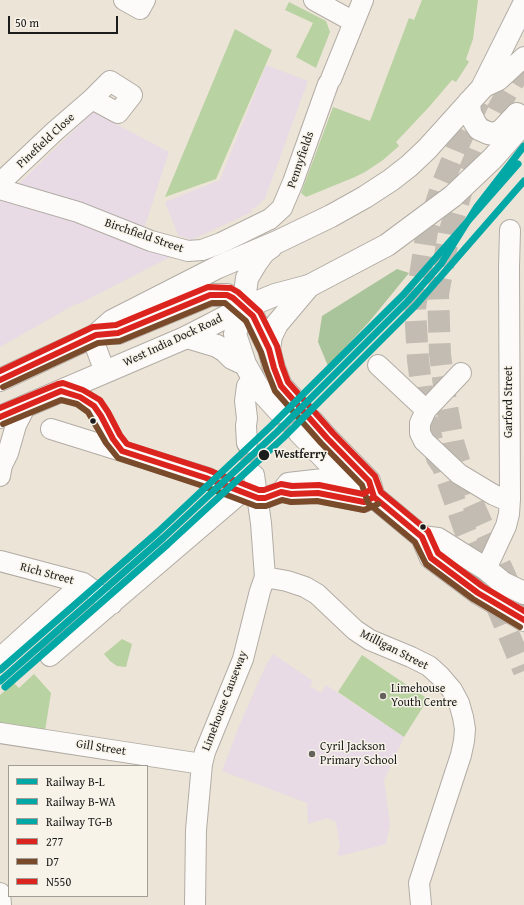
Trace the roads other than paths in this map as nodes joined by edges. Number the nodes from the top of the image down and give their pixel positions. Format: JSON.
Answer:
{"nodes":[{"id":1,"x":124,"y":0,"type":"edge"},
{"id":2,"x":145,"y":0,"type":"edge"},
{"id":3,"x":314,"y":0,"type":"edge"},
{"id":4,"x":363,"y":0,"type":"edge"},
{"id":5,"x":524,"y":4,"type":"edge"},
{"id":6,"x":354,"y":22,"type":"junction"},
{"id":7,"x":524,"y":57,"type":"edge"},
{"id":8,"x":476,"y":95,"type":"junction"},
{"id":9,"x":92,"y":100,"type":"dead end"},
{"id":10,"x":524,"y":108,"type":"edge"},
{"id":11,"x":524,"y":123,"type":"edge"},
{"id":12,"x":0,"y":183,"type":"edge"},
{"id":13,"x":0,"y":189,"type":"edge"},
{"id":14,"x":282,"y":208,"type":"junction"},
{"id":15,"x":510,"y":230,"type":"dead end"},
{"id":16,"x":286,"y":238,"type":"junction"},
{"id":17,"x":309,"y":286,"type":"junction"},
{"id":18,"x":243,"y":308,"type":"junction"},
{"id":19,"x":94,"y":336,"type":"junction"},
{"id":20,"x":187,"y":337,"type":"junction"},
{"id":21,"x":269,"y":349,"type":"junction"},
{"id":22,"x":378,"y":365,"type":"dead end"},
{"id":23,"x":249,"y":371,"type":"junction"},
{"id":24,"x":105,"y":372,"type":"junction"},
{"id":25,"x":461,"y":372,"type":"dead end"},
{"id":26,"x":0,"y":380,"type":"edge"},
{"id":27,"x":61,"y":391,"type":"junction"},
{"id":28,"x":280,"y":404,"type":"junction"},
{"id":29,"x":26,"y":406,"type":"junction"},
{"id":30,"x":426,"y":410,"type":"junction"},
{"id":31,"x":0,"y":417,"type":"edge"},
{"id":32,"x":247,"y":418,"type":"junction"},
{"id":33,"x":306,"y":427,"type":"tunnel mouth"},
{"id":34,"x":51,"y":429,"type":"dead end"},
{"id":35,"x":247,"y":443,"type":"tunnel mouth"},
{"id":36,"x":122,"y":452,"type":"junction"},
{"id":37,"x":1,"y":467,"type":"edge"},
{"id":38,"x":347,"y":471,"type":"junction"},
{"id":39,"x":254,"y":475,"type":"tunnel mouth"},
{"id":40,"x":208,"y":478,"type":"tunnel mouth"},
{"id":41,"x":281,"y":492,"type":"junction"},
{"id":42,"x":246,"y":494,"type":"junction"},
{"id":43,"x":374,"y":497,"type":"junction"},
{"id":44,"x":510,"y":499,"type":"junction"},
{"id":45,"x":422,"y":538,"type":"junction"},
{"id":46,"x":0,"y":561,"type":"edge"},
{"id":47,"x":486,"y":569,"type":"junction"},
{"id":48,"x":265,"y":577,"type":"junction"},
{"id":49,"x":83,"y":583,"type":"junction"},
{"id":50,"x":524,"y":593,"type":"edge"},
{"id":51,"x":112,"y":604,"type":"junction"},
{"id":52,"x":524,"y":620,"type":"edge"},
{"id":53,"x":50,"y":656,"type":"dead end"},
{"id":54,"x":0,"y":658,"type":"edge"},
{"id":55,"x":0,"y":732,"type":"edge"},
{"id":56,"x":202,"y":764,"type":"junction"},
{"id":57,"x":0,"y":893,"type":"edge"},
{"id":58,"x":1,"y":905,"type":"edge"},
{"id":59,"x":195,"y":905,"type":"edge"},
{"id":60,"x":421,"y":905,"type":"edge"}],
"edges":[{"from":1,"to":2,"type":"street"},
{"from":3,"to":6,"type":"street"},
{"from":4,"to":6,"type":"street","name":"Pennyfields"},
{"from":5,"to":8,"type":"main road"},
{"from":6,"to":14,"type":"street","name":"Pennyfields"},
{"from":7,"to":8,"type":"street"},
{"from":8,"to":10,"type":"main road"},
{"from":8,"to":16,"type":"main road"},
{"from":9,"to":12,"type":"street","name":"Pinefield Close"},
{"from":11,"to":17,"type":"main road","name":"West India Dock Road"},
{"from":13,"to":14,"type":"street","name":"Birchfield Street"},
{"from":14,"to":16,"type":"street"},
{"from":15,"to":44,"type":"street","name":"Garford Street"},
{"from":16,"to":18,"type":"main road"},
{"from":16,"to":19,"type":"main road"},
{"from":17,"to":18,"type":"main road","name":"West India Dock Road"},
{"from":17,"to":21,"type":"main road"},
{"from":18,"to":19,"type":"main road"},
{"from":18,"to":20,"type":"main road","name":"West India Dock Road"},
{"from":18,"to":21,"type":"main road"},
{"from":18,"to":23,"type":"main road"},
{"from":19,"to":24,"type":"street"},
{"from":19,"to":26,"type":"main road"},
{"from":20,"to":23,"type":"main road"},
{"from":20,"to":24,"type":"main road","name":"West India Dock Road"},
{"from":21,"to":28,"type":"main road"},
{"from":22,"to":30,"type":"street"},
{"from":23,"to":28,"type":"main road"},
{"from":23,"to":32,"type":"street"},
{"from":24,"to":27,"type":"main road","name":"West India Dock Road"},
{"from":25,"to":30,"type":"street"},
{"from":27,"to":29,"type":"main road","name":"West India Dock Road"},
{"from":27,"to":36,"type":"street"},
{"from":28,"to":32,"type":"street"},
{"from":29,"to":31,"type":"main road","name":"West India Dock Road"},
{"from":29,"to":37,"type":"street"},
{"from":30,"to":44,"type":"street"},
{"from":32,"to":35,"type":"street"},
{"from":33,"to":38,"type":"main road"},
{"from":34,"to":36,"type":"street"},
{"from":36,"to":40,"type":"street"},
{"from":38,"to":41,"type":"street"},
{"from":38,"to":43,"type":"main road"},
{"from":39,"to":42,"type":"street","name":"Limehouse Causeway"},
{"from":41,"to":42,"type":"street"},
{"from":41,"to":43,"type":"street"},
{"from":42,"to":48,"type":"street","name":"Limehouse Causeway"},
{"from":42,"to":51,"type":"street"},
{"from":43,"to":45,"type":"main road"},
{"from":44,"to":47,"type":"street","name":"Garford Street"},
{"from":45,"to":47,"type":"main road"},
{"from":45,"to":52,"type":"main road"},
{"from":46,"to":49,"type":"street","name":"Rich Street"},
{"from":47,"to":50,"type":"main road"},
{"from":48,"to":56,"type":"street","name":"Limehouse Causeway"},
{"from":48,"to":60,"type":"street","name":"Milligan Street"},
{"from":49,"to":51,"type":"street","name":"Rich Street"},
{"from":49,"to":54,"type":"street"},
{"from":51,"to":53,"type":"street"},
{"from":55,"to":56,"type":"street","name":"Gill Street"},
{"from":56,"to":59,"type":"street","name":"Limehouse Causeway"},
{"from":57,"to":58,"type":"street"}]}
